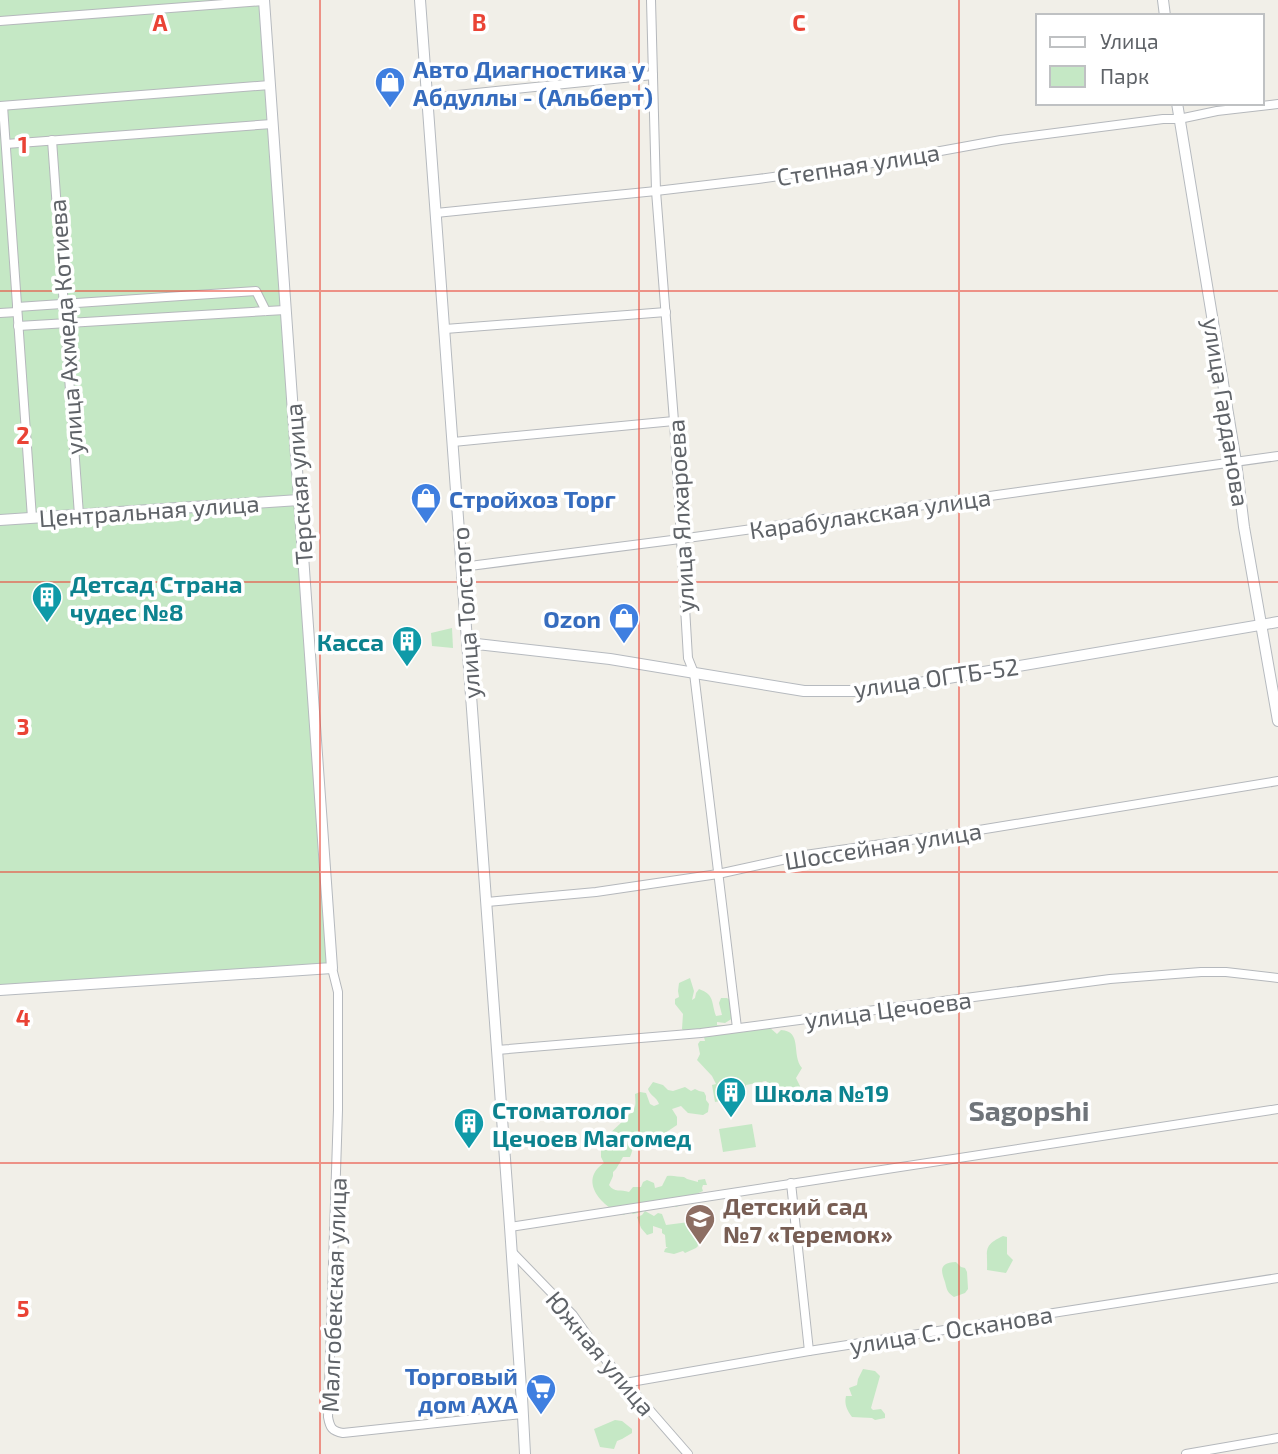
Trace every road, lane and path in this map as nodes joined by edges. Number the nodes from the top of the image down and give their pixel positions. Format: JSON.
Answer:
{"nodes":[{"id":1,"x":264,"y":0,"type":"edge"},
{"id":2,"x":420,"y":0,"type":"edge"},
{"id":3,"x":651,"y":0,"type":"edge"},
{"id":4,"x":0,"y":21,"type":"edge"},
{"id":5,"x":653,"y":75,"type":"junction"},
{"id":6,"x":270,"y":85,"type":"junction"},
{"id":7,"x":428,"y":98,"type":"junction"},
{"id":8,"x":1278,"y":104,"type":"edge"},
{"id":9,"x":1177,"y":105,"type":"edge"},
{"id":10,"x":2,"y":106,"type":"edge"},
{"id":11,"x":1179,"y":119,"type":"junction"},
{"id":12,"x":272,"y":124,"type":"junction"},
{"id":13,"x":52,"y":140,"type":"junction"},
{"id":14,"x":6,"y":144,"type":"junction"},
{"id":15,"x":656,"y":191,"type":"junction"},
{"id":16,"x":436,"y":213,"type":"junction"},
{"id":17,"x":64,"y":304,"type":"junction"},
{"id":18,"x":17,"y":310,"type":"junction"},
{"id":19,"x":285,"y":310,"type":"junction"},
{"id":20,"x":266,"y":311,"type":"junction"},
{"id":21,"x":666,"y":312,"type":"junction"},
{"id":22,"x":0,"y":313,"type":"edge"},
{"id":23,"x":65,"y":323,"type":"junction"},
{"id":24,"x":18,"y":326,"type":"junction"},
{"id":25,"x":444,"y":329,"type":"junction"},
{"id":26,"x":674,"y":421,"type":"junction"},
{"id":27,"x":453,"y":442,"type":"junction"},
{"id":28,"x":1278,"y":456,"type":"edge"},
{"id":29,"x":1236,"y":462,"type":"junction"},
{"id":30,"x":299,"y":500,"type":"junction"},
{"id":31,"x":79,"y":515,"type":"junction"},
{"id":32,"x":32,"y":518,"type":"junction"},
{"id":33,"x":0,"y":520,"type":"edge"},
{"id":34,"x":680,"y":539,"type":"junction"},
{"id":35,"x":462,"y":567,"type":"junction"},
{"id":36,"x":1278,"y":621,"type":"edge"},
{"id":37,"x":1261,"y":624,"type":"junction"},
{"id":38,"x":468,"y":643,"type":"junction"},
{"id":39,"x":694,"y":673,"type":"junction"},
{"id":40,"x":1278,"y":721,"type":"edge"},
{"id":41,"x":1278,"y":781,"type":"edge"},
{"id":42,"x":718,"y":874,"type":"junction"},
{"id":43,"x":487,"y":902,"type":"junction"},
{"id":44,"x":332,"y":968,"type":"junction"},
{"id":45,"x":1278,"y":978,"type":"edge"},
{"id":46,"x":0,"y":990,"type":"edge"},
{"id":47,"x":737,"y":1028,"type":"junction"},
{"id":48,"x":498,"y":1050,"type":"junction"},
{"id":49,"x":1278,"y":1109,"type":"edge"},
{"id":50,"x":791,"y":1184,"type":"junction"},
{"id":51,"x":510,"y":1227,"type":"junction"},
{"id":52,"x":513,"y":1253,"type":"junction"},
{"id":53,"x":1278,"y":1278,"type":"edge"},
{"id":54,"x":809,"y":1351,"type":"junction"},
{"id":55,"x":625,"y":1383,"type":"junction"},
{"id":56,"x":521,"y":1389,"type":"junction"},
{"id":57,"x":522,"y":1414,"type":"junction"},
{"id":58,"x":1278,"y":1438,"type":"edge"},
{"id":59,"x":525,"y":1454,"type":"edge"},
{"id":60,"x":688,"y":1454,"type":"edge"},
{"id":61,"x":1186,"y":1454,"type":"edge"}],
"edges":[{"from":1,"to":4,"type":"street"},
{"from":1,"to":6,"type":"street","name":"Терская улица"},
{"from":2,"to":7,"type":"street","name":"улица Толстого"},
{"from":3,"to":5,"type":"street","name":"улица Ялхароева"},
{"from":5,"to":7,"type":"street"},
{"from":5,"to":15,"type":"street","name":"улица Ялхароева"},
{"from":6,"to":10,"type":"street"},
{"from":6,"to":12,"type":"street","name":"Терская улица"},
{"from":7,"to":16,"type":"street","name":"улица Толстого"},
{"from":8,"to":11,"type":"street","name":"Степная улица"},
{"from":9,"to":11,"type":"street","name":"улица Гарданова"},
{"from":10,"to":14,"type":"street","name":"улица Ахмеда Котиева"},
{"from":11,"to":15,"type":"street","name":"Степная улица"},
{"from":11,"to":29,"type":"street","name":"улица Гарданова"},
{"from":12,"to":13,"type":"street"},
{"from":12,"to":19,"type":"street","name":"Терская улица"},
{"from":13,"to":14,"type":"street"},
{"from":13,"to":17,"type":"street","name":"улица Ахмеда Котиева"},
{"from":14,"to":18,"type":"street","name":"улица Ахмеда Котиева"},
{"from":15,"to":16,"type":"street","name":"Степная улица"},
{"from":15,"to":21,"type":"street","name":"улица Ялхароева"},
{"from":16,"to":25,"type":"street","name":"улица Толстого"},
{"from":17,"to":18,"type":"street"},
{"from":17,"to":20,"type":"street"},
{"from":17,"to":23,"type":"street","name":"улица Ахмеда Котиева"},
{"from":18,"to":22,"type":"street"},
{"from":18,"to":24,"type":"street","name":"улица Ахмеда Котиева"},
{"from":19,"to":20,"type":"street"},
{"from":19,"to":30,"type":"street","name":"Терская улица"},
{"from":20,"to":23,"type":"street"},
{"from":21,"to":25,"type":"street"},
{"from":21,"to":26,"type":"street","name":"улица Ялхароева"},
{"from":23,"to":24,"type":"street"},
{"from":23,"to":31,"type":"street","name":"улица Ахмеда Котиева"},
{"from":24,"to":32,"type":"street","name":"улица Ахмеда Котиева"},
{"from":25,"to":27,"type":"street","name":"улица Толстого"},
{"from":26,"to":27,"type":"street"},
{"from":26,"to":34,"type":"street","name":"улица Ялхароева"},
{"from":27,"to":35,"type":"street","name":"улица Толстого"},
{"from":28,"to":29,"type":"street","name":"Карабулакская улица"},
{"from":29,"to":34,"type":"street","name":"Карабулакская улица"},
{"from":29,"to":37,"type":"street","name":"улица Гарданова"},
{"from":30,"to":31,"type":"street","name":"Центральная улица"},
{"from":30,"to":44,"type":"street","name":"Терская улица"},
{"from":31,"to":32,"type":"street","name":"Центральная улица"},
{"from":32,"to":33,"type":"street","name":"Центральная улица"},
{"from":34,"to":35,"type":"street","name":"Карабулакская улица"},
{"from":34,"to":39,"type":"street","name":"улица Ялхароева"},
{"from":35,"to":38,"type":"street","name":"улица Толстого"},
{"from":36,"to":37,"type":"street","name":"улица ОГТБ-52"},
{"from":37,"to":39,"type":"street","name":"улица ОГТБ-52"},
{"from":37,"to":40,"type":"street","name":"улица Гарданова"},
{"from":38,"to":39,"type":"street","name":"улица ОГТБ-52"},
{"from":38,"to":43,"type":"street","name":"улица Толстого"},
{"from":39,"to":42,"type":"street","name":"улица Ялхароева"},
{"from":41,"to":42,"type":"street","name":"Шоссейная улица"},
{"from":42,"to":43,"type":"street","name":"Шоссейная улица"},
{"from":42,"to":47,"type":"street","name":"улица Ялхароева"},
{"from":43,"to":48,"type":"street","name":"улица Толстого"},
{"from":44,"to":46,"type":"street"},
{"from":44,"to":57,"type":"street","name":"Малгобекская улица"},
{"from":45,"to":47,"type":"street","name":"улица Цечоева"},
{"from":47,"to":48,"type":"street","name":"улица Цечоева"},
{"from":48,"to":51,"type":"street","name":"улица Толстого"},
{"from":49,"to":50,"type":"street"},
{"from":50,"to":51,"type":"street"},
{"from":50,"to":54,"type":"street"},
{"from":51,"to":52,"type":"street"},
{"from":51,"to":56,"type":"street"},
{"from":52,"to":55,"type":"street","name":"Южная улица"},
{"from":52,"to":56,"type":"street"},
{"from":53,"to":54,"type":"street","name":"улица С. Осканова"},
{"from":54,"to":55,"type":"street","name":"улица С. Осканова"},
{"from":55,"to":60,"type":"street","name":"Южная улица"},
{"from":56,"to":57,"type":"street"},
{"from":57,"to":59,"type":"street"},
{"from":58,"to":61,"type":"street"}]}
